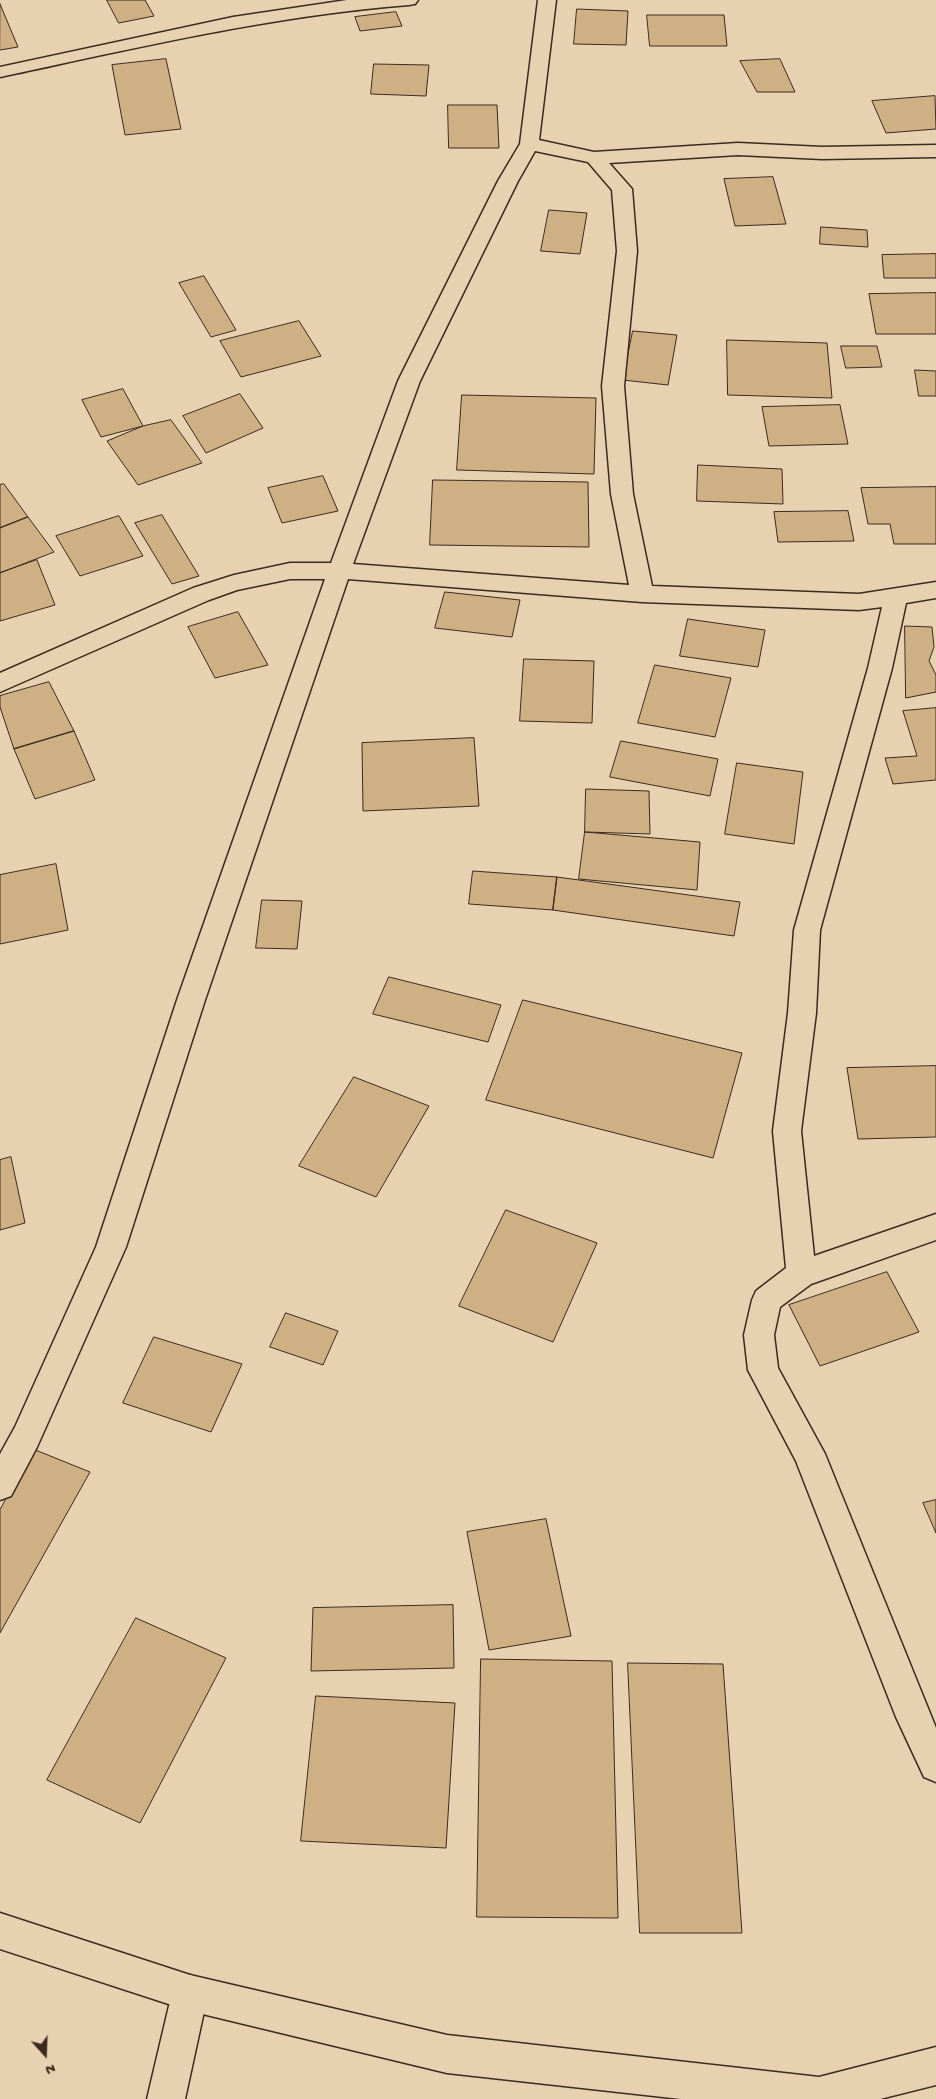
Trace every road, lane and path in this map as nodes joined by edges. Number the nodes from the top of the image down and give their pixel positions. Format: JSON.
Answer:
{"nodes":[{"id":1,"x":410,"y":0,"type":"edge"},
{"id":2,"x":547,"y":0,"type":"edge"},
{"id":3,"x":0,"y":72,"type":"edge"},
{"id":4,"x":529,"y":144,"type":"junction"},
{"id":5,"x":936,"y":151,"type":"edge"},
{"id":6,"x":594,"y":158,"type":"junction"},
{"id":7,"x":341,"y":571,"type":"junction"},
{"id":8,"x":936,"y":590,"type":"edge"},
{"id":9,"x":642,"y":594,"type":"junction"},
{"id":10,"x":895,"y":598,"type":"junction"},
{"id":11,"x":0,"y":683,"type":"edge"},
{"id":12,"x":936,"y":1227,"type":"edge"},
{"id":13,"x":801,"y":1274,"type":"junction"},
{"id":14,"x":0,"y":1486,"type":"edge"},
{"id":15,"x":936,"y":1765,"type":"edge"},
{"id":16,"x":0,"y":1931,"type":"edge"},
{"id":17,"x":190,"y":1992,"type":"junction"},
{"id":18,"x":936,"y":2066,"type":"edge"},
{"id":19,"x":166,"y":2099,"type":"edge"}],
"edges":[{"from":1,"to":3,"type":"street"},
{"from":2,"to":4,"type":"street"},
{"from":4,"to":6,"type":"street"},
{"from":4,"to":7,"type":"street"},
{"from":5,"to":6,"type":"street"},
{"from":6,"to":9,"type":"street"},
{"from":7,"to":9,"type":"street"},
{"from":7,"to":11,"type":"street"},
{"from":7,"to":14,"type":"street"},
{"from":8,"to":10,"type":"street"},
{"from":9,"to":10,"type":"street"},
{"from":10,"to":13,"type":"street"},
{"from":12,"to":13,"type":"street"},
{"from":13,"to":15,"type":"street"},
{"from":16,"to":17,"type":"street"},
{"from":17,"to":18,"type":"street"},
{"from":17,"to":19,"type":"street"}]}
